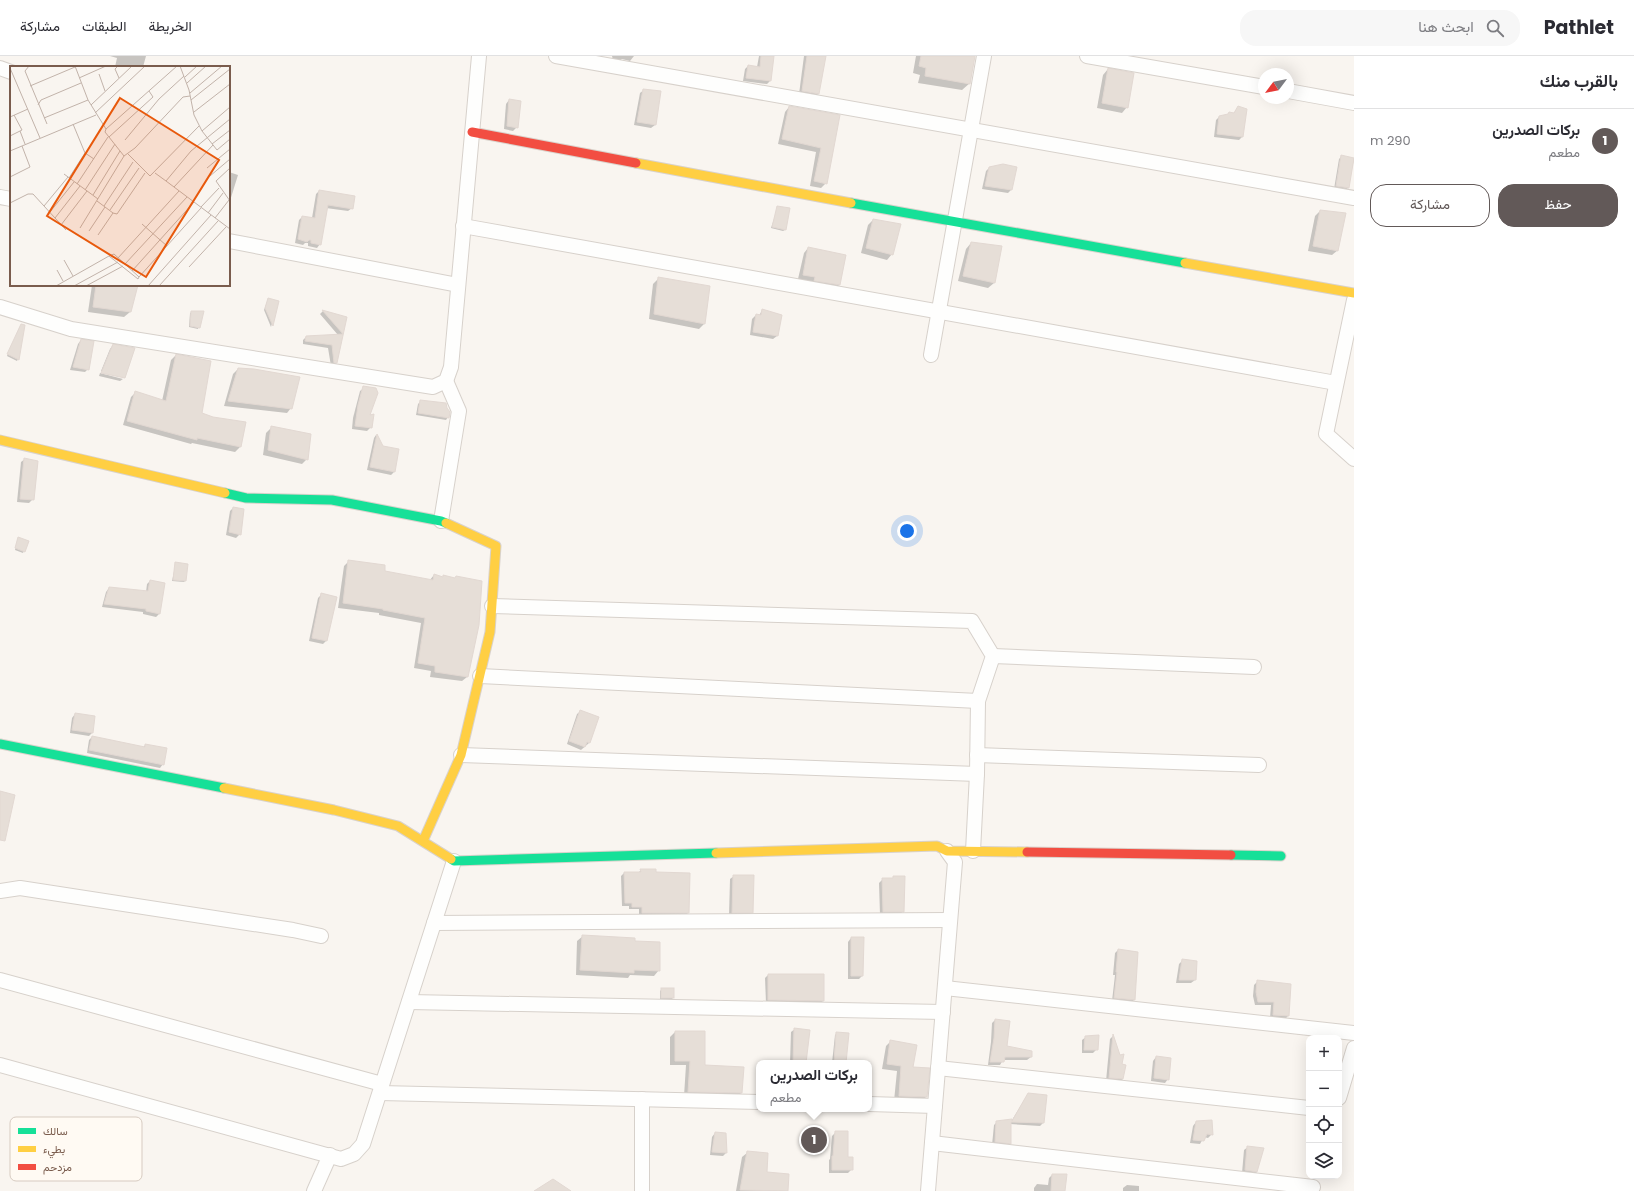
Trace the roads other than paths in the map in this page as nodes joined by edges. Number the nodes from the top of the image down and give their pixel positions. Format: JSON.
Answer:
{"nodes":[{"id":1,"x":479,"y":56,"type":"edge"},
{"id":2,"x":556,"y":56,"type":"edge"},
{"id":3,"x":984,"y":56,"type":"edge"},
{"id":4,"x":1087,"y":56,"type":"edge"},
{"id":5,"x":0,"y":68,"type":"edge"},
{"id":6,"x":10,"y":72,"type":"edge"},
{"id":7,"x":1258,"y":86,"type":"edge"},
{"id":8,"x":1294,"y":92,"type":"edge"},
{"id":9,"x":1354,"y":103,"type":"edge"},
{"id":10,"x":971,"y":129,"type":"junction"},
{"id":11,"x":472,"y":132,"type":"junction"},
{"id":12,"x":0,"y":197,"type":"edge"},
{"id":13,"x":1354,"y":198,"type":"edge"},
{"id":14,"x":10,"y":199,"type":"edge"},
{"id":15,"x":954,"y":222,"type":"junction"},
{"id":16,"x":464,"y":226,"type":"junction"},
{"id":17,"x":230,"y":241,"type":"edge"},
{"id":18,"x":458,"y":286,"type":"junction"},
{"id":19,"x":1354,"y":293,"type":"edge"},
{"id":20,"x":1354,"y":300,"type":"edge"},
{"id":21,"x":0,"y":307,"type":"edge"},
{"id":22,"x":938,"y":311,"type":"junction"},
{"id":23,"x":931,"y":355,"type":"dead end"},
{"id":24,"x":446,"y":382,"type":"junction"},
{"id":25,"x":1336,"y":383,"type":"junction"},
{"id":26,"x":0,"y":440,"type":"edge"},
{"id":27,"x":1354,"y":459,"type":"edge"},
{"id":28,"x":441,"y":521,"type":"junction"},
{"id":29,"x":492,"y":606,"type":"junction"},
{"id":30,"x":993,"y":656,"type":"junction"},
{"id":31,"x":1254,"y":667,"type":"dead end"},
{"id":32,"x":480,"y":676,"type":"junction"},
{"id":33,"x":978,"y":701,"type":"junction"},
{"id":34,"x":0,"y":744,"type":"edge"},
{"id":35,"x":461,"y":755,"type":"junction"},
{"id":36,"x":977,"y":755,"type":"junction"},
{"id":37,"x":1259,"y":765,"type":"dead end"},
{"id":38,"x":977,"y":774,"type":"junction"},
{"id":39,"x":423,"y":841,"type":"junction"},
{"id":40,"x":947,"y":851,"type":"junction"},
{"id":41,"x":973,"y":851,"type":"junction"},
{"id":42,"x":1281,"y":856,"type":"dead end"},
{"id":43,"x":454,"y":861,"type":"junction"},
{"id":44,"x":0,"y":891,"type":"edge"},
{"id":45,"x":950,"y":920,"type":"junction"},
{"id":46,"x":434,"y":923,"type":"junction"},
{"id":47,"x":321,"y":936,"type":"dead end"},
{"id":48,"x":0,"y":980,"type":"edge"},
{"id":49,"x":945,"y":988,"type":"junction"},
{"id":50,"x":409,"y":1002,"type":"junction"},
{"id":51,"x":943,"y":1012,"type":"junction"},
{"id":52,"x":1354,"y":1033,"type":"edge"},
{"id":53,"x":1354,"y":1048,"type":"edge"},
{"id":54,"x":0,"y":1065,"type":"edge"},
{"id":55,"x":938,"y":1068,"type":"junction"},
{"id":56,"x":381,"y":1088,"type":"junction"},
{"id":57,"x":1342,"y":1088,"type":"edge"},
{"id":58,"x":642,"y":1099,"type":"junction"},
{"id":59,"x":756,"y":1102,"type":"edge"},
{"id":60,"x":872,"y":1104,"type":"edge"},
{"id":61,"x":935,"y":1106,"type":"junction"},
{"id":62,"x":1306,"y":1108,"type":"edge"},
{"id":63,"x":932,"y":1143,"type":"junction"},
{"id":64,"x":330,"y":1154,"type":"junction"},
{"id":65,"x":1314,"y":1185,"type":"edge"},
{"id":66,"x":314,"y":1191,"type":"edge"},
{"id":67,"x":642,"y":1191,"type":"edge"},
{"id":68,"x":928,"y":1191,"type":"edge"}],
"edges":[{"from":1,"to":11,"type":"street"},
{"from":2,"to":10,"type":"street"},
{"from":3,"to":10,"type":"street"},
{"from":4,"to":7,"type":"street"},
{"from":5,"to":6,"type":"street"},
{"from":8,"to":9,"type":"street"},
{"from":10,"to":13,"type":"street"},
{"from":10,"to":15,"type":"street"},
{"from":11,"to":15,"type":"street"},
{"from":11,"to":16,"type":"street"},
{"from":12,"to":14,"type":"street"},
{"from":15,"to":19,"type":"street"},
{"from":15,"to":22,"type":"street"},
{"from":16,"to":18,"type":"street"},
{"from":16,"to":22,"type":"street"},
{"from":17,"to":18,"type":"street"},
{"from":18,"to":24,"type":"street"},
{"from":20,"to":25,"type":"street"},
{"from":21,"to":24,"type":"street"},
{"from":22,"to":23,"type":"street"},
{"from":22,"to":25,"type":"street"},
{"from":24,"to":28,"type":"street"},
{"from":25,"to":27,"type":"street"},
{"from":26,"to":28,"type":"street"},
{"from":28,"to":29,"type":"street"},
{"from":29,"to":30,"type":"street"},
{"from":29,"to":32,"type":"street"},
{"from":30,"to":31,"type":"street"},
{"from":30,"to":33,"type":"street"},
{"from":32,"to":33,"type":"street"},
{"from":32,"to":35,"type":"street"},
{"from":33,"to":36,"type":"street"},
{"from":34,"to":39,"type":"street"},
{"from":35,"to":38,"type":"street"},
{"from":35,"to":39,"type":"street"},
{"from":36,"to":37,"type":"street"},
{"from":36,"to":38,"type":"street"},
{"from":38,"to":41,"type":"street"},
{"from":39,"to":43,"type":"street"},
{"from":40,"to":41,"type":"street"},
{"from":40,"to":43,"type":"street"},
{"from":40,"to":45,"type":"street"},
{"from":41,"to":42,"type":"street"},
{"from":43,"to":46,"type":"street"},
{"from":44,"to":47,"type":"street"},
{"from":45,"to":46,"type":"street"},
{"from":45,"to":49,"type":"street"},
{"from":46,"to":50,"type":"street"},
{"from":48,"to":56,"type":"street"},
{"from":49,"to":51,"type":"street"},
{"from":49,"to":52,"type":"street"},
{"from":50,"to":51,"type":"street"},
{"from":50,"to":56,"type":"street"},
{"from":51,"to":55,"type":"street"},
{"from":53,"to":57,"type":"street"},
{"from":54,"to":64,"type":"street"},
{"from":55,"to":61,"type":"street"},
{"from":55,"to":62,"type":"street"},
{"from":56,"to":58,"type":"street"},
{"from":56,"to":64,"type":"street"},
{"from":58,"to":59,"type":"street"},
{"from":58,"to":67,"type":"street"},
{"from":60,"to":61,"type":"street"},
{"from":61,"to":63,"type":"street"},
{"from":63,"to":65,"type":"street"},
{"from":63,"to":68,"type":"street"},
{"from":64,"to":66,"type":"street"}]}
